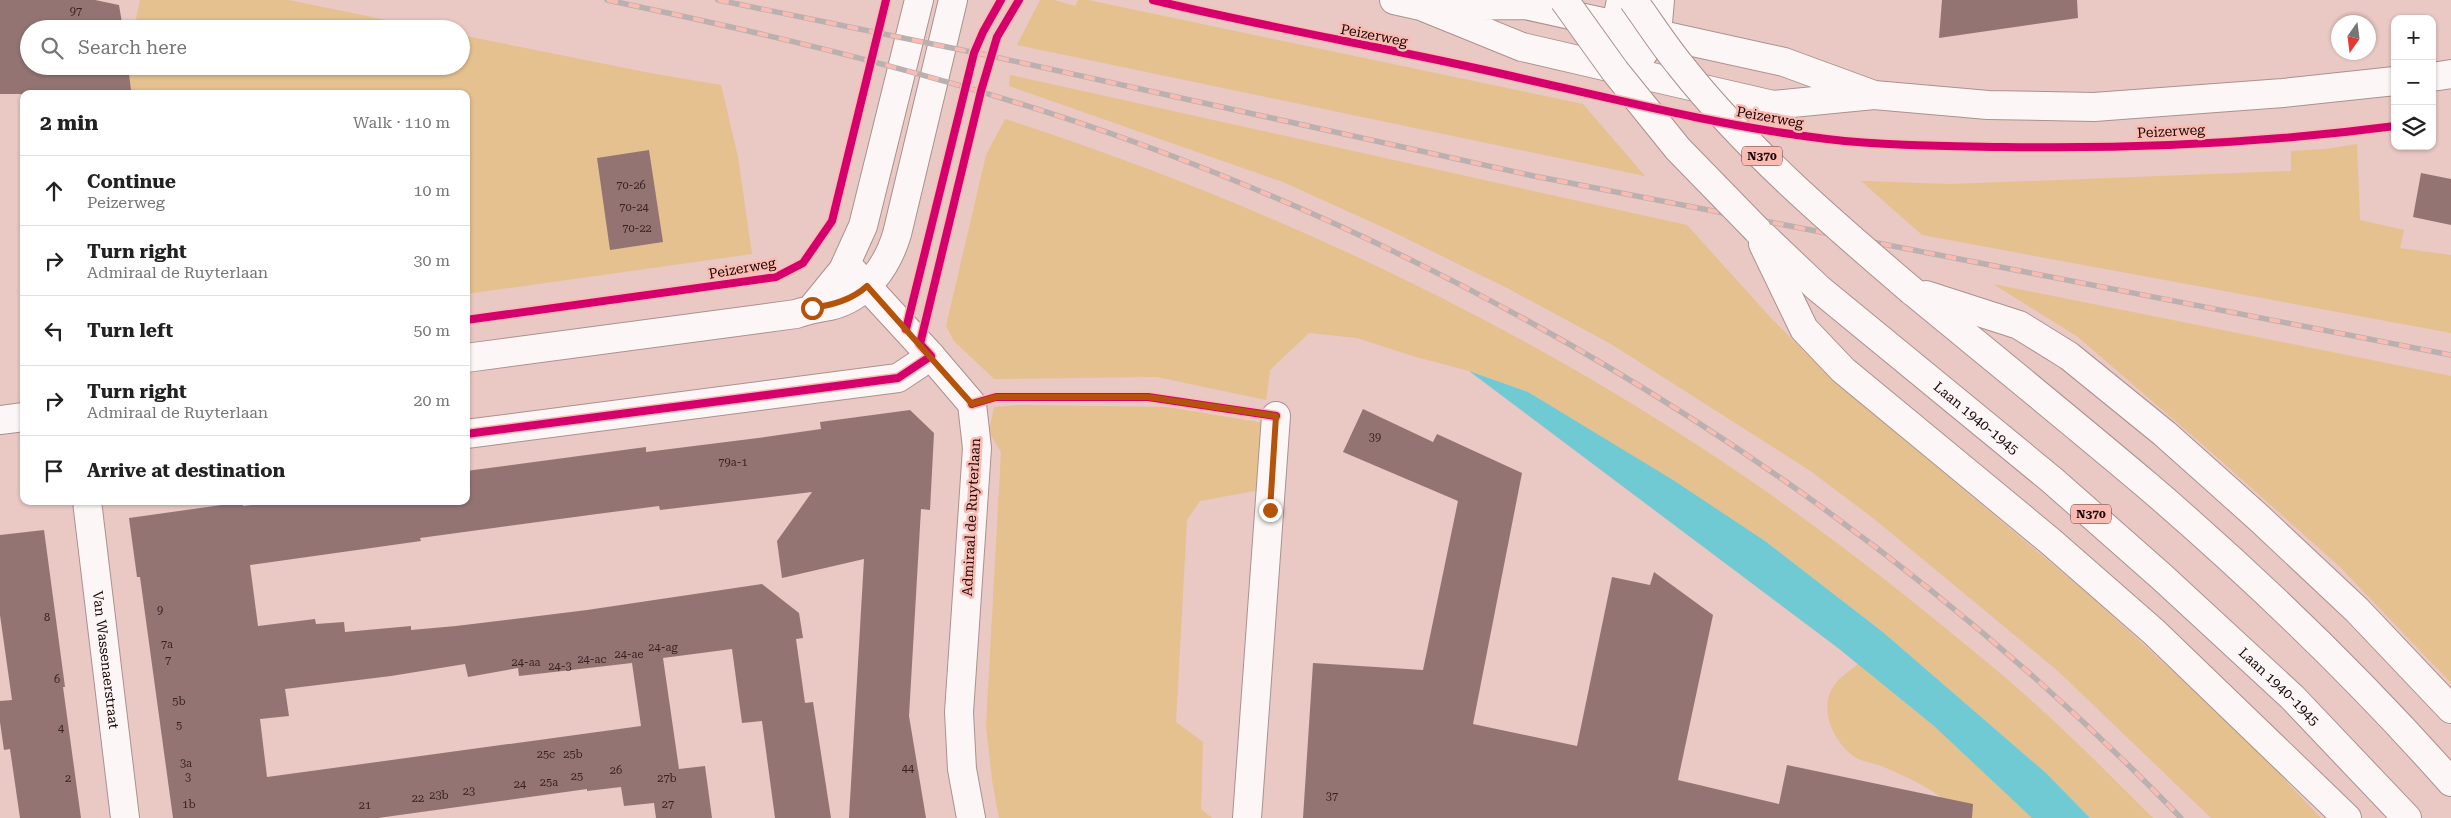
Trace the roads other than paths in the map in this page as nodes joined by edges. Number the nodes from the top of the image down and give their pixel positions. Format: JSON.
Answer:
{"nodes":[{"id":1,"x":919,"y":0,"type":"edge"},
{"id":2,"x":954,"y":0,"type":"edge"},
{"id":3,"x":1394,"y":0,"type":"edge"},
{"id":4,"x":1564,"y":0,"type":"edge"},
{"id":5,"x":1633,"y":0,"type":"edge"},
{"id":6,"x":1660,"y":0,"type":"edge"},
{"id":7,"x":1421,"y":6,"type":"junction"},
{"id":8,"x":1619,"y":12,"type":"edge"},
{"id":9,"x":1657,"y":34,"type":"junction"},
{"id":10,"x":1630,"y":72,"type":"junction"},
{"id":11,"x":2451,"y":74,"type":"edge"},
{"id":12,"x":2436,"y":76,"type":"edge"},
{"id":13,"x":2391,"y":81,"type":"edge"},
{"id":14,"x":1874,"y":95,"type":"junction"},
{"id":15,"x":1756,"y":230,"type":"junction"},
{"id":16,"x":846,"y":263,"type":"junction"},
{"id":17,"x":867,"y":286,"type":"junction"},
{"id":18,"x":1912,"y":291,"type":"junction"},
{"id":19,"x":812,"y":308,"type":"junction"},
{"id":20,"x":931,"y":356,"type":"junction"},
{"id":21,"x":470,"y":357,"type":"edge"},
{"id":22,"x":1276,"y":416,"type":"dead end"},
{"id":23,"x":20,"y":418,"type":"edge"},
{"id":24,"x":0,"y":420,"type":"edge"},
{"id":25,"x":470,"y":433,"type":"edge"},
{"id":26,"x":87,"y":505,"type":"edge"},
{"id":27,"x":2451,"y":709,"type":"edge"},
{"id":28,"x":2451,"y":782,"type":"edge"},
{"id":29,"x":125,"y":818,"type":"edge"},
{"id":30,"x":970,"y":818,"type":"edge"},
{"id":31,"x":1247,"y":818,"type":"edge"},
{"id":32,"x":2347,"y":818,"type":"edge"},
{"id":33,"x":2406,"y":818,"type":"edge"}],
"edges":[{"from":1,"to":16,"type":"main road"},
{"from":2,"to":17,"type":"main road"},
{"from":3,"to":7,"type":"main road","name":"Peizerweg"},
{"from":4,"to":15,"type":"main road","name":"Laan 1940-1945","number":"N370","bridge":true},
{"from":5,"to":18,"type":"main road","number":"N370","bridge":true},
{"from":6,"to":9,"type":"main road"},
{"from":7,"to":8,"type":"main road","name":"Peizerweg"},
{"from":7,"to":10,"type":"main road","name":"Peizerweg"},
{"from":8,"to":9,"type":"main road","name":"Peizerweg"},
{"from":8,"to":10,"type":"main road"},
{"from":9,"to":10,"type":"main road"},
{"from":9,"to":14,"type":"main road","name":"Peizerweg"},
{"from":10,"to":14,"type":"main road","name":"Peizerweg"},
{"from":11,"to":12,"type":"main road"},
{"from":13,"to":14,"type":"main road","name":"Peizerweg"},
{"from":15,"to":32,"type":"main road","number":"N370"},
{"from":15,"to":33,"type":"main road","name":"Laan 1940-1945","number":"N370"},
{"from":16,"to":17,"type":"main road","name":"Admiraal de Ruyterlaan"},
{"from":16,"to":19,"type":"main road"},
{"from":17,"to":19,"type":"main road"},
{"from":17,"to":20,"type":"main road","name":"Admiraal de Ruyterlaan"},
{"from":18,"to":27,"type":"main road","number":"N370"},
{"from":18,"to":28,"type":"main road","number":"N370"},
{"from":19,"to":21,"type":"main road"},
{"from":20,"to":25,"type":"main road"},
{"from":20,"to":30,"type":"main road","name":"Admiraal de Ruyterlaan"},
{"from":22,"to":31,"type":"main road"},
{"from":23,"to":24,"type":"main road"},
{"from":26,"to":29,"type":"main road","name":"Van Wassenaerstraat"}]}
